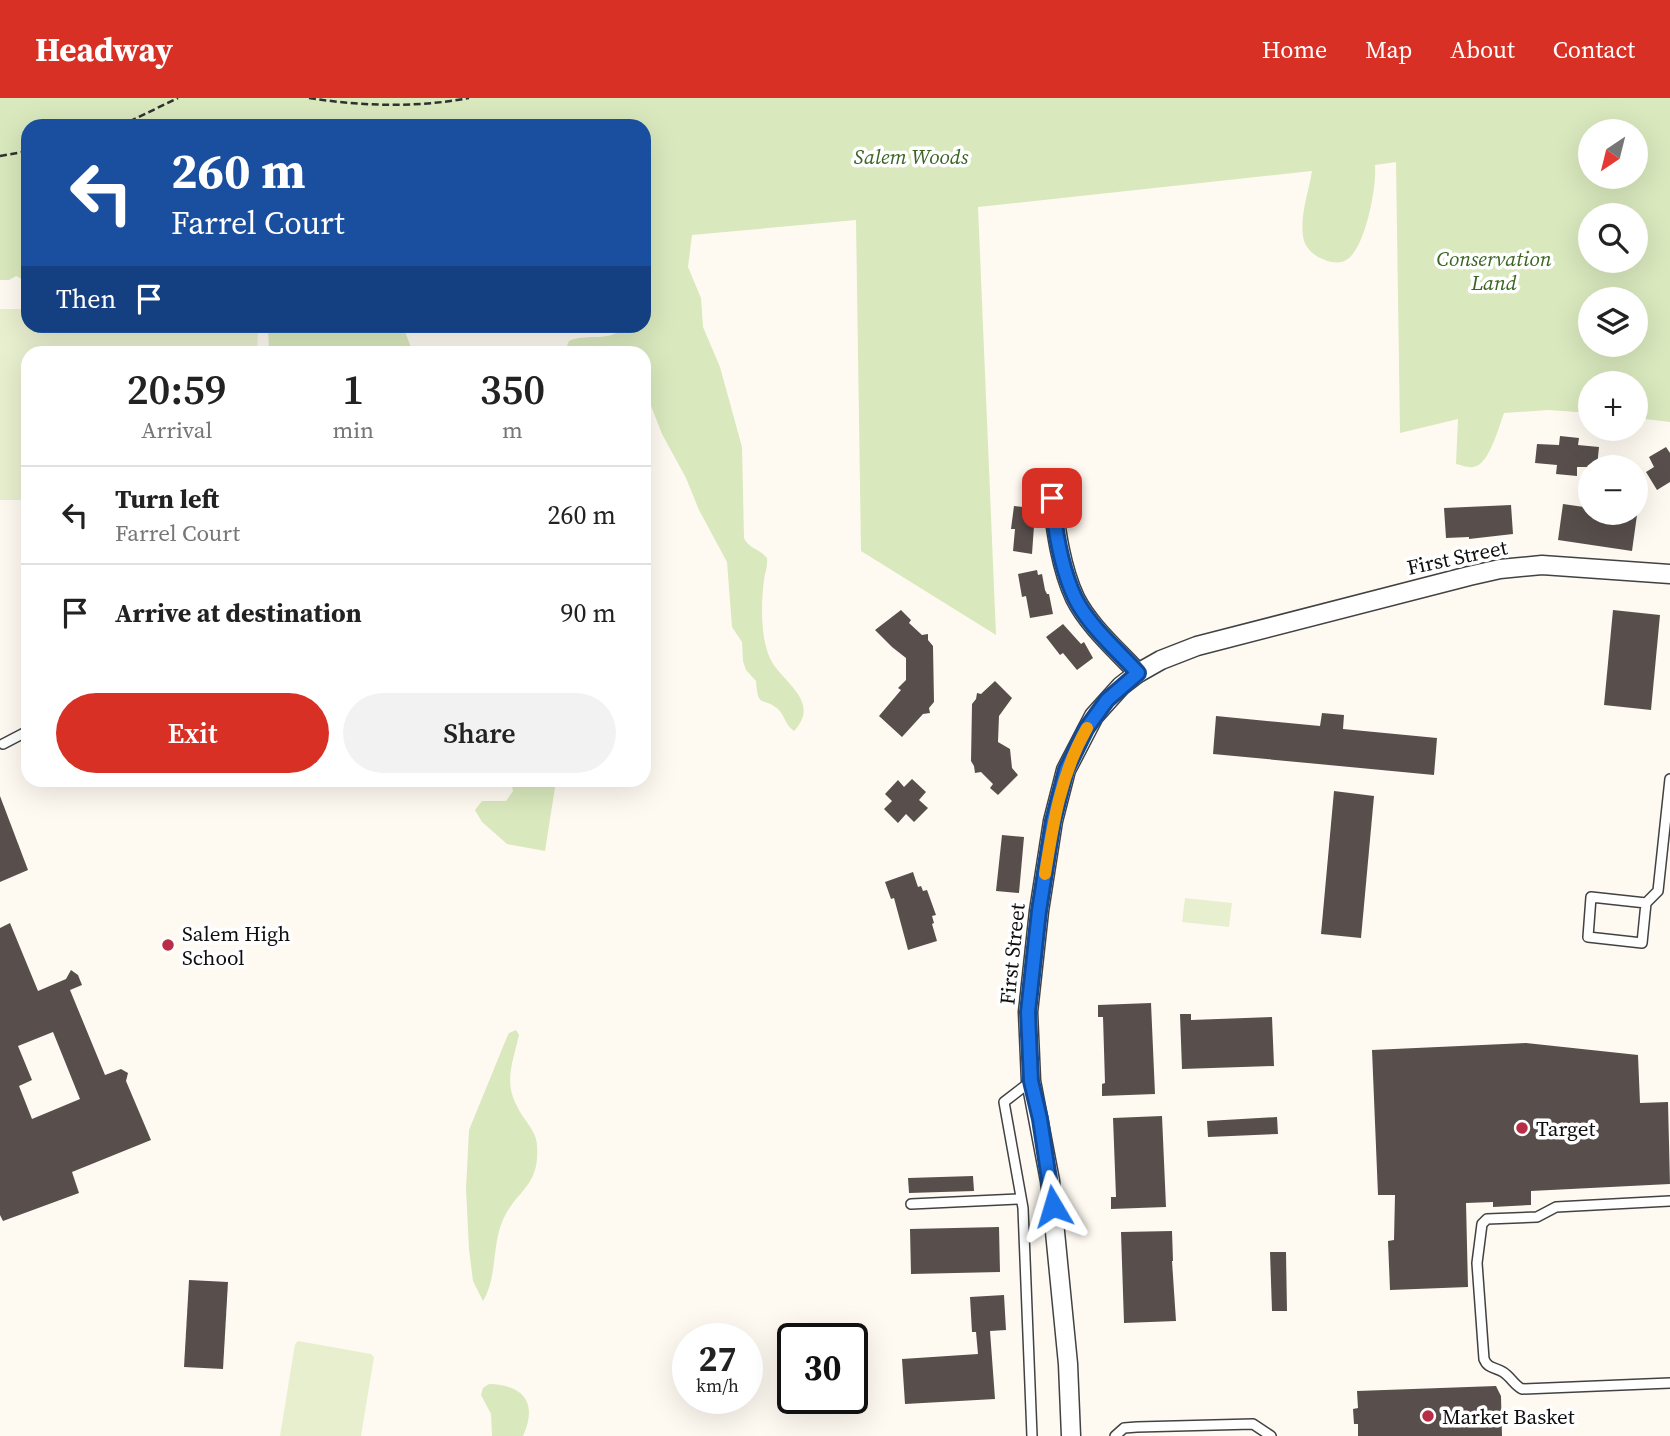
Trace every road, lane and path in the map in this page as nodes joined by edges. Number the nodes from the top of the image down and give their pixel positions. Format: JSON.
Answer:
{"nodes":[{"id":1,"x":178,"y":98,"type":"edge"},
{"id":2,"x":309,"y":98,"type":"edge"},
{"id":3,"x":469,"y":98,"type":"edge"},
{"id":4,"x":134,"y":119,"type":"edge"},
{"id":5,"x":21,"y":152,"type":"edge"},
{"id":6,"x":0,"y":156,"type":"edge"},
{"id":7,"x":1052,"y":498,"type":"dead end"},
{"id":8,"x":1670,"y":574,"type":"edge"},
{"id":9,"x":1138,"y":673,"type":"junction"},
{"id":10,"x":21,"y":735,"type":"edge"},
{"id":11,"x":3,"y":744,"type":"dead end"},
{"id":12,"x":1670,"y":779,"type":"edge"},
{"id":13,"x":1646,"y":902,"type":"junction"},
{"id":14,"x":1031,"y":1081,"type":"junction"},
{"id":15,"x":1020,"y":1199,"type":"junction"},
{"id":16,"x":1670,"y":1201,"type":"edge"},
{"id":17,"x":911,"y":1204,"type":"dead end"},
{"id":18,"x":1670,"y":1383,"type":"edge"},
{"id":19,"x":1137,"y":1431,"type":"edge"},
{"id":20,"x":1032,"y":1436,"type":"edge"},
{"id":21,"x":1071,"y":1436,"type":"edge"},
{"id":22,"x":1115,"y":1436,"type":"edge"},
{"id":23,"x":1270,"y":1436,"type":"edge"}],
"edges":[{"from":1,"to":4,"type":"path"},
{"from":2,"to":3,"type":"path"},
{"from":5,"to":6,"type":"path"},
{"from":7,"to":9,"type":"street"},
{"from":8,"to":9,"type":"street","name":"First Street"},
{"from":9,"to":14,"type":"street","name":"First Street"},
{"from":10,"to":11,"type":"lane"},
{"from":12,"to":13,"type":"lane"},
{"from":13,"to":13,"type":"lane"},
{"from":14,"to":15,"type":"lane"},
{"from":14,"to":21,"type":"street","name":"First Street"},
{"from":15,"to":17,"type":"lane"},
{"from":15,"to":20,"type":"lane"},
{"from":16,"to":18,"type":"lane"},
{"from":19,"to":22,"type":"lane"},
{"from":19,"to":23,"type":"lane"}]}
